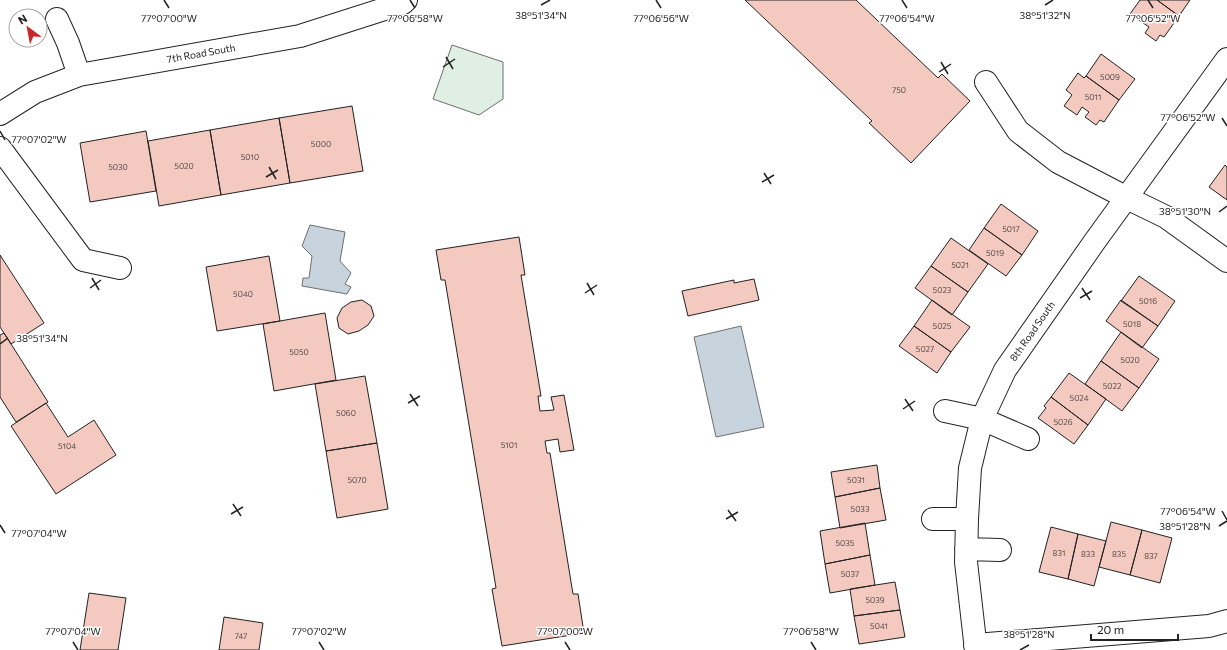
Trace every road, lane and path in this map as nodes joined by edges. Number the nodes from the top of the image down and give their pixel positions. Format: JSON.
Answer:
{"nodes":[{"id":1,"x":406,"y":0,"type":"edge"},
{"id":2,"x":57,"y":19,"type":"dead end"},
{"id":3,"x":1227,"y":59,"type":"edge"},
{"id":4,"x":79,"y":75,"type":"junction"},
{"id":5,"x":986,"y":82,"type":"dead end"},
{"id":6,"x":0,"y":114,"type":"edge"},
{"id":7,"x":0,"y":148,"type":"edge"},
{"id":8,"x":1127,"y":198,"type":"junction"},
{"id":9,"x":1227,"y":261,"type":"edge"},
{"id":10,"x":120,"y":268,"type":"dead end"},
{"id":11,"x":945,"y":410,"type":"dead end"},
{"id":12,"x":982,"y":419,"type":"junction"},
{"id":13,"x":1028,"y":438,"type":"dead end"},
{"id":14,"x":967,"y":519,"type":"junction"},
{"id":15,"x":933,"y":520,"type":"dead end"},
{"id":16,"x":966,"y":549,"type":"junction"},
{"id":17,"x":1000,"y":550,"type":"dead end"},
{"id":18,"x":1218,"y":623,"type":"edge"},
{"id":19,"x":976,"y":648,"type":"edge"}],
"edges":[{"from":1,"to":4,"type":"street","name":"7th Road South"},
{"from":2,"to":4,"type":"street"},
{"from":3,"to":8,"type":"street","name":"8th Road South"},
{"from":4,"to":6,"type":"street","name":"7th Road South"},
{"from":5,"to":8,"type":"street"},
{"from":7,"to":10,"type":"street"},
{"from":8,"to":9,"type":"street"},
{"from":8,"to":12,"type":"street","name":"8th Road South"},
{"from":11,"to":12,"type":"street"},
{"from":12,"to":13,"type":"street"},
{"from":12,"to":14,"type":"street","name":"8th Road South"},
{"from":14,"to":15,"type":"street"},
{"from":14,"to":16,"type":"street","name":"8th Road South"},
{"from":16,"to":17,"type":"street"},
{"from":16,"to":19,"type":"street","name":"8th Road South"},
{"from":18,"to":19,"type":"street"}]}
